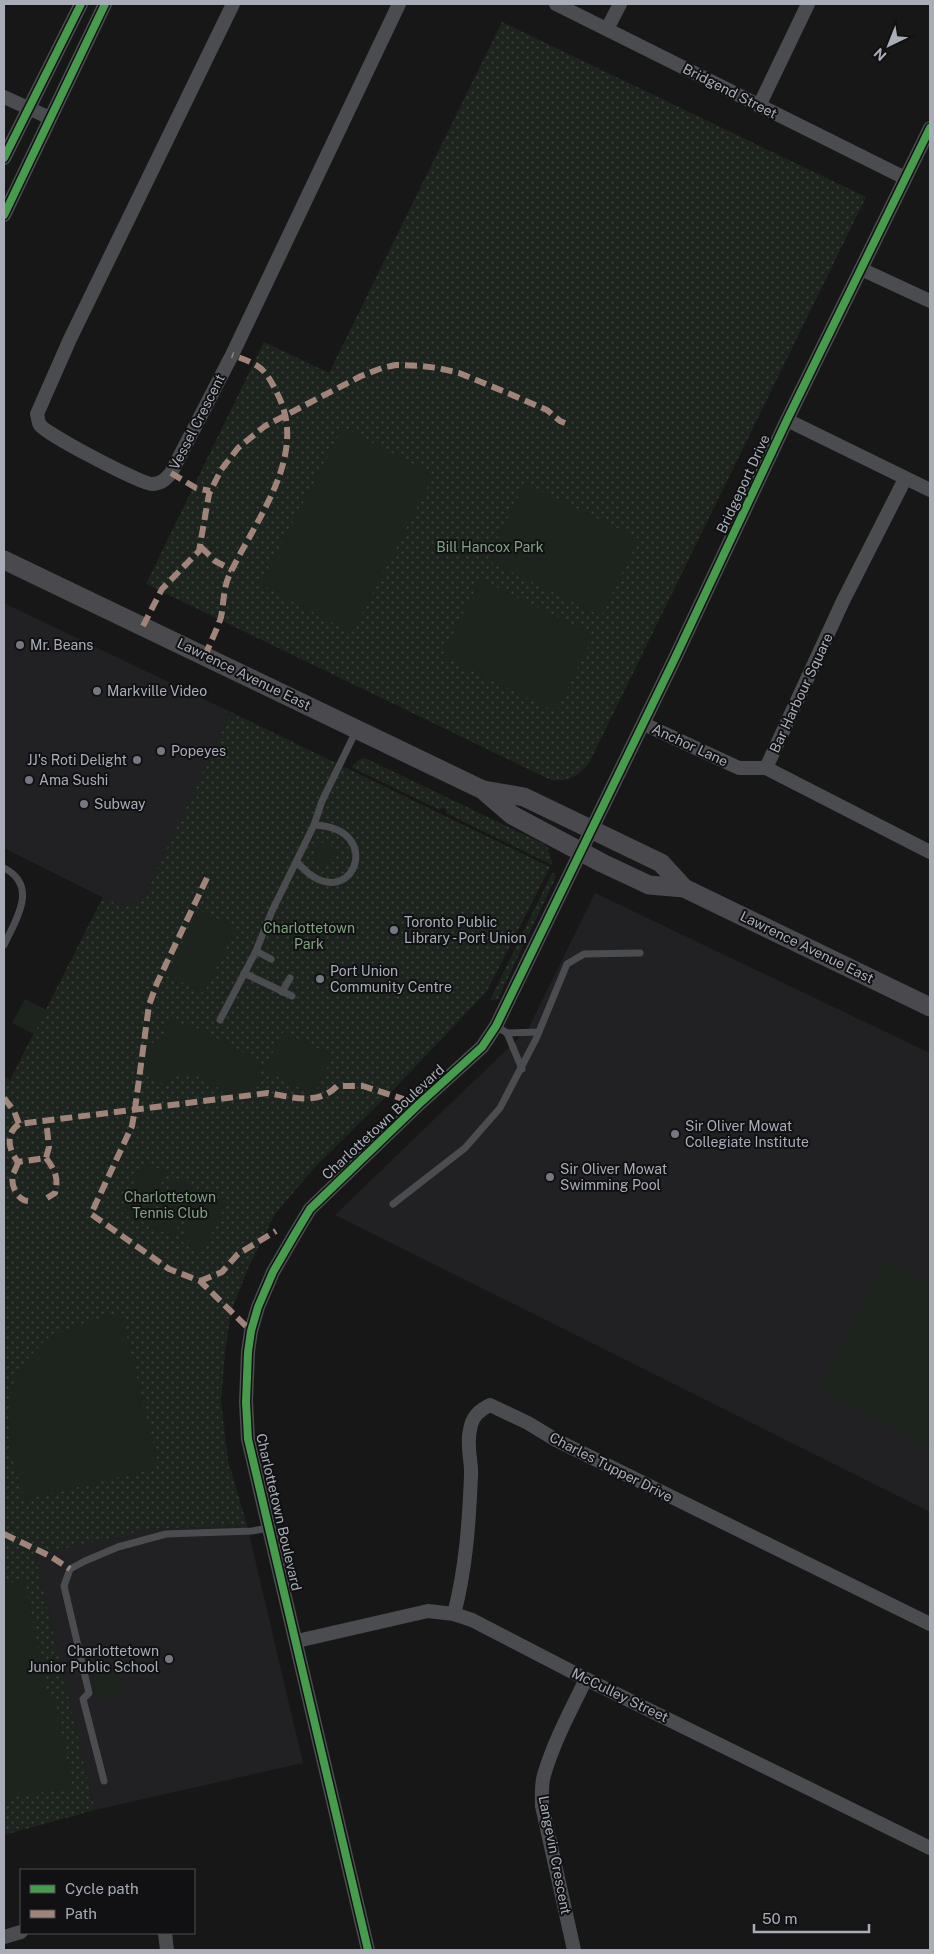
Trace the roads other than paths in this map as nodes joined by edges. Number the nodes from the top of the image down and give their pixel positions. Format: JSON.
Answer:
{"nodes":[{"id":1,"x":81,"y":4,"type":"edge"},
{"id":2,"x":105,"y":4,"type":"edge"},
{"id":3,"x":233,"y":4,"type":"edge"},
{"id":4,"x":400,"y":4,"type":"edge"},
{"id":5,"x":556,"y":4,"type":"edge"},
{"id":6,"x":620,"y":4,"type":"edge"},
{"id":7,"x":808,"y":4,"type":"edge"},
{"id":8,"x":607,"y":29,"type":"junction"},
{"id":9,"x":4,"y":96,"type":"edge"},
{"id":10,"x":759,"y":106,"type":"junction"},
{"id":11,"x":28,"y":108,"type":"junction"},
{"id":12,"x":50,"y":118,"type":"junction"},
{"id":13,"x":930,"y":128,"type":"edge"},
{"id":14,"x":4,"y":158,"type":"edge"},
{"id":15,"x":905,"y":178,"type":"junction"},
{"id":16,"x":4,"y":215,"type":"edge"},
{"id":17,"x":861,"y":269,"type":"junction"},
{"id":18,"x":930,"y":301,"type":"edge"},
{"id":19,"x":787,"y":420,"type":"junction"},
{"id":20,"x":905,"y":479,"type":"junction"},
{"id":21,"x":930,"y":490,"type":"edge"},
{"id":22,"x":4,"y":560,"type":"edge"},
{"id":23,"x":644,"y":724,"type":"junction"},
{"id":24,"x":356,"y":729,"type":"junction"},
{"id":25,"x":766,"y":768,"type":"junction"},
{"id":26,"x":483,"y":790,"type":"junction"},
{"id":27,"x":314,"y":825,"type":"junction"},
{"id":28,"x":591,"y":830,"type":"junction"},
{"id":29,"x":581,"y":852,"type":"junction"},
{"id":30,"x":930,"y":852,"type":"edge"},
{"id":31,"x":297,"y":862,"type":"junction"},
{"id":32,"x":4,"y":868,"type":"edge"},
{"id":33,"x":684,"y":888,"type":"junction"},
{"id":34,"x":4,"y":945,"type":"edge"},
{"id":35,"x":256,"y":951,"type":"junction"},
{"id":36,"x":640,"y":952,"type":"dead end"},
{"id":37,"x":272,"y":959,"type":"dead end"},
{"id":38,"x":244,"y":974,"type":"junction"},
{"id":39,"x":290,"y":978,"type":"dead end"},
{"id":40,"x":282,"y":992,"type":"junction"},
{"id":41,"x":292,"y":996,"type":"dead end"},
{"id":42,"x":930,"y":1007,"type":"edge"},
{"id":43,"x":220,"y":1020,"type":"dead end"},
{"id":44,"x":502,"y":1029,"type":"junction"},
{"id":45,"x":539,"y":1032,"type":"junction"},
{"id":46,"x":522,"y":1069,"type":"junction"},
{"id":47,"x":393,"y":1204,"type":"dead end"},
{"id":48,"x":269,"y":1528,"type":"junction"},
{"id":49,"x":454,"y":1614,"type":"junction"},
{"id":50,"x":930,"y":1624,"type":"edge"},
{"id":51,"x":296,"y":1641,"type":"junction"},
{"id":52,"x":586,"y":1678,"type":"junction"},
{"id":53,"x":104,"y":1781,"type":"dead end"},
{"id":54,"x":930,"y":1848,"type":"edge"},
{"id":55,"x":20,"y":1932,"type":"edge"},
{"id":56,"x":164,"y":1934,"type":"edge"},
{"id":57,"x":4,"y":1937,"type":"edge"},
{"id":58,"x":167,"y":1950,"type":"edge"},
{"id":59,"x":368,"y":1950,"type":"edge"},
{"id":60,"x":574,"y":1950,"type":"edge"}],
"edges":[{"from":1,"to":11,"type":"street"},
{"from":2,"to":12,"type":"street"},
{"from":3,"to":4,"type":"street","name":"Vessel Crescent"},
{"from":5,"to":8,"type":"street","name":"Bridgend Street"},
{"from":6,"to":8,"type":"street"},
{"from":7,"to":10,"type":"street"},
{"from":8,"to":10,"type":"street","name":"Bridgend Street"},
{"from":9,"to":11,"type":"street"},
{"from":10,"to":15,"type":"street","name":"Bridgend Street"},
{"from":11,"to":12,"type":"street"},
{"from":11,"to":14,"type":"street"},
{"from":12,"to":16,"type":"street"},
{"from":13,"to":15,"type":"street","name":"Bridgeport Drive"},
{"from":15,"to":17,"type":"street","name":"Bridgeport Drive"},
{"from":17,"to":18,"type":"street"},
{"from":17,"to":19,"type":"street","name":"Bridgeport Drive"},
{"from":19,"to":20,"type":"street"},
{"from":19,"to":23,"type":"street","name":"Bridgeport Drive"},
{"from":20,"to":21,"type":"street"},
{"from":20,"to":25,"type":"street","name":"Bar Harbour Square"},
{"from":22,"to":24,"type":"main road","name":"Lawrence Avenue East"},
{"from":23,"to":25,"type":"street","name":"Anchor Lane"},
{"from":23,"to":28,"type":"street","name":"Bridgeport Drive"},
{"from":24,"to":26,"type":"main road","name":"Lawrence Avenue East"},
{"from":24,"to":27,"type":"lane"},
{"from":25,"to":30,"type":"street","name":"Bar Harbour Square"},
{"from":26,"to":28,"type":"main road","name":"Lawrence Avenue East"},
{"from":26,"to":29,"type":"main road","name":"Lawrence Avenue East"},
{"from":27,"to":31,"type":"lane"},
{"from":27,"to":31,"type":"lane"},
{"from":28,"to":29,"type":"street","name":"Bridgeport Drive"},
{"from":28,"to":33,"type":"main road","name":"Lawrence Avenue East"},
{"from":29,"to":33,"type":"main road","name":"Lawrence Avenue East"},
{"from":29,"to":44,"type":"street","name":"Charlottetown Boulevard"},
{"from":31,"to":35,"type":"lane"},
{"from":32,"to":34,"type":"lane"},
{"from":33,"to":42,"type":"main road","name":"Lawrence Avenue East"},
{"from":35,"to":37,"type":"lane"},
{"from":35,"to":38,"type":"lane"},
{"from":36,"to":45,"type":"lane"},
{"from":38,"to":40,"type":"lane"},
{"from":38,"to":43,"type":"lane"},
{"from":39,"to":40,"type":"lane"},
{"from":40,"to":41,"type":"lane"},
{"from":44,"to":45,"type":"lane"},
{"from":44,"to":46,"type":"lane"},
{"from":44,"to":48,"type":"street","name":"Charlottetown Boulevard"},
{"from":45,"to":46,"type":"lane"},
{"from":46,"to":47,"type":"lane"},
{"from":48,"to":51,"type":"street","name":"Charlottetown Boulevard"},
{"from":48,"to":53,"type":"lane"},
{"from":49,"to":50,"type":"street","name":"Charles Tupper Drive"},
{"from":49,"to":51,"type":"street","name":"McCulley Street"},
{"from":49,"to":52,"type":"street","name":"McCulley Street"},
{"from":51,"to":59,"type":"street","name":"Charlottetown Boulevard"},
{"from":52,"to":54,"type":"street","name":"McCulley Street"},
{"from":52,"to":60,"type":"street","name":"Langevin Crescent"},
{"from":55,"to":57,"type":"street"},
{"from":56,"to":58,"type":"street"}]}
